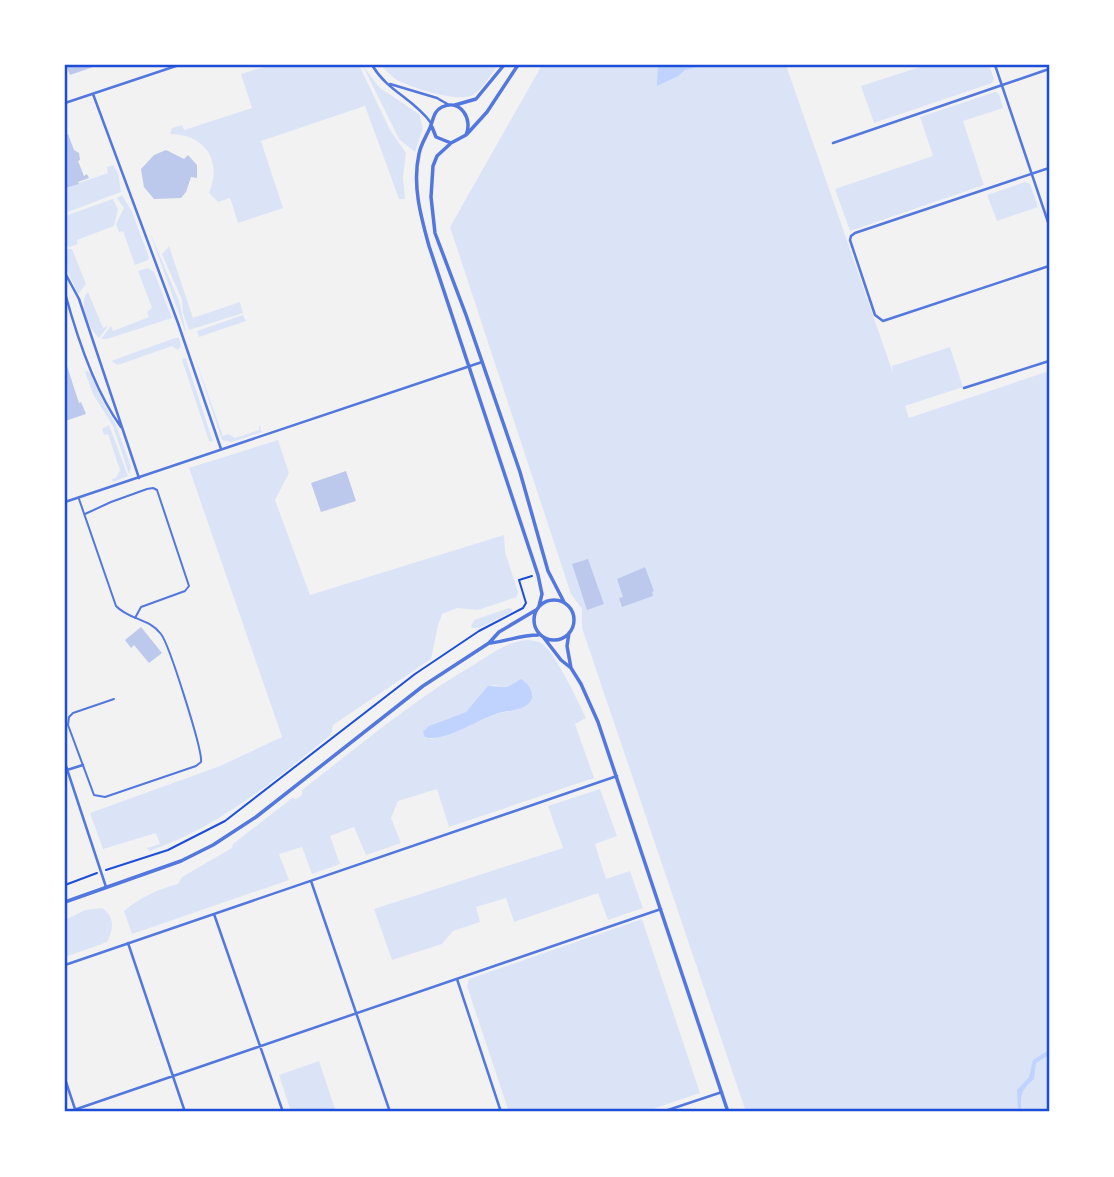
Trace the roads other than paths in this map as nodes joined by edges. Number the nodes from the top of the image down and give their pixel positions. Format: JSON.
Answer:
{"nodes":[{"id":1,"x":179,"y":65,"type":"edge"},
{"id":2,"x":372,"y":65,"type":"edge"},
{"id":3,"x":504,"y":65,"type":"edge"},
{"id":4,"x":518,"y":65,"type":"edge"},
{"id":5,"x":995,"y":65,"type":"edge"},
{"id":6,"x":1049,"y":69,"type":"edge"},
{"id":7,"x":387,"y":83,"type":"junction"},
{"id":8,"x":1002,"y":85,"type":"junction"},
{"id":9,"x":93,"y":94,"type":"junction"},
{"id":10,"x":65,"y":103,"type":"edge"},
{"id":11,"x":451,"y":105,"type":"junction"},
{"id":12,"x":432,"y":125,"type":"junction"},
{"id":13,"x":466,"y":135,"type":"junction"},
{"id":14,"x":451,"y":143,"type":"junction"},
{"id":15,"x":832,"y":143,"type":"dead end"},
{"id":16,"x":1049,"y":168,"type":"edge"},
{"id":17,"x":1031,"y":174,"type":"junction"},
{"id":18,"x":1049,"y":225,"type":"edge"},
{"id":19,"x":1049,"y":266,"type":"edge"},
{"id":20,"x":65,"y":273,"type":"edge"},
{"id":21,"x":65,"y":293,"type":"edge"},
{"id":22,"x":482,"y":362,"type":"junction"},
{"id":23,"x":1049,"y":362,"type":"edge"},
{"id":24,"x":470,"y":366,"type":"junction"},
{"id":25,"x":964,"y":388,"type":"dead end"},
{"id":26,"x":123,"y":429,"type":"junction"},
{"id":27,"x":221,"y":449,"type":"junction"},
{"id":28,"x":139,"y":478,"type":"junction"},
{"id":29,"x":78,"y":497,"type":"junction"},
{"id":30,"x":65,"y":502,"type":"edge"},
{"id":31,"x":84,"y":514,"type":"junction"},
{"id":32,"x":564,"y":602,"type":"junction"},
{"id":33,"x":539,"y":606,"type":"junction"},
{"id":34,"x":536,"y":610,"type":"junction"},
{"id":35,"x":135,"y":618,"type":"junction"},
{"id":36,"x":570,"y":632,"type":"junction"},
{"id":37,"x":542,"y":636,"type":"junction"},
{"id":38,"x":489,"y":643,"type":"junction"},
{"id":39,"x":572,"y":668,"type":"junction"},
{"id":40,"x":114,"y":699,"type":"dead end"},
{"id":41,"x":65,"y":762,"type":"edge"},
{"id":42,"x":83,"y":765,"type":"junction"},
{"id":43,"x":67,"y":770,"type":"junction"},
{"id":44,"x":617,"y":776,"type":"junction"},
{"id":45,"x":311,"y":881,"type":"junction"},
{"id":46,"x":106,"y":887,"type":"junction"},
{"id":47,"x":65,"y":902,"type":"edge"},
{"id":48,"x":661,"y":909,"type":"junction"},
{"id":49,"x":214,"y":914,"type":"junction"},
{"id":50,"x":128,"y":943,"type":"junction"},
{"id":51,"x":65,"y":965,"type":"edge"},
{"id":52,"x":456,"y":978,"type":"junction"},
{"id":53,"x":357,"y":1013,"type":"junction"},
{"id":54,"x":261,"y":1046,"type":"junction"},
{"id":55,"x":173,"y":1075,"type":"junction"},
{"id":56,"x":65,"y":1079,"type":"edge"},
{"id":57,"x":722,"y":1092,"type":"junction"},
{"id":58,"x":75,"y":1111,"type":"edge"},
{"id":59,"x":68,"y":1112,"type":"edge"},
{"id":60,"x":185,"y":1112,"type":"edge"},
{"id":61,"x":283,"y":1112,"type":"edge"},
{"id":62,"x":390,"y":1112,"type":"edge"},
{"id":63,"x":501,"y":1112,"type":"edge"},
{"id":64,"x":663,"y":1112,"type":"edge"},
{"id":65,"x":728,"y":1112,"type":"edge"}],
"edges":[{"from":1,"to":9,"type":"street"},
{"from":2,"to":7,"type":"street"},
{"from":3,"to":11,"type":"street"},
{"from":4,"to":13,"type":"street"},
{"from":5,"to":8,"type":"street"},
{"from":6,"to":8,"type":"street"},
{"from":7,"to":11,"type":"street"},
{"from":7,"to":12,"type":"street"},
{"from":8,"to":15,"type":"street"},
{"from":8,"to":17,"type":"street"},
{"from":9,"to":10,"type":"street"},
{"from":9,"to":27,"type":"street"},
{"from":11,"to":12,"type":"street"},
{"from":11,"to":13,"type":"street"},
{"from":12,"to":14,"type":"street"},
{"from":12,"to":24,"type":"street"},
{"from":13,"to":14,"type":"street"},
{"from":14,"to":22,"type":"street"},
{"from":16,"to":17,"type":"street"},
{"from":17,"to":18,"type":"street"},
{"from":17,"to":19,"type":"street"},
{"from":20,"to":26,"type":"street"},
{"from":21,"to":26,"type":"street"},
{"from":22,"to":24,"type":"street"},
{"from":22,"to":32,"type":"street"},
{"from":23,"to":25,"type":"street"},
{"from":24,"to":27,"type":"street"},
{"from":24,"to":33,"type":"street"},
{"from":26,"to":28,"type":"street"},
{"from":27,"to":28,"type":"street"},
{"from":28,"to":29,"type":"street"},
{"from":29,"to":30,"type":"street"},
{"from":29,"to":31,"type":"lane"},
{"from":31,"to":35,"type":"lane"},
{"from":31,"to":35,"type":"lane"},
{"from":32,"to":33,"type":"street"},
{"from":32,"to":36,"type":"street"},
{"from":33,"to":34,"type":"street"},
{"from":34,"to":37,"type":"street"},
{"from":34,"to":38,"type":"street"},
{"from":35,"to":42,"type":"lane"},
{"from":36,"to":37,"type":"street"},
{"from":36,"to":39,"type":"street"},
{"from":37,"to":38,"type":"street"},
{"from":37,"to":39,"type":"street"},
{"from":38,"to":46,"type":"street"},
{"from":39,"to":44,"type":"street"},
{"from":40,"to":42,"type":"lane"},
{"from":41,"to":43,"type":"street"},
{"from":42,"to":43,"type":"street"},
{"from":43,"to":46,"type":"street"},
{"from":44,"to":45,"type":"street"},
{"from":44,"to":48,"type":"street"},
{"from":45,"to":49,"type":"street"},
{"from":45,"to":53,"type":"street"},
{"from":46,"to":47,"type":"street"},
{"from":48,"to":52,"type":"street"},
{"from":48,"to":57,"type":"street"},
{"from":49,"to":50,"type":"street"},
{"from":49,"to":54,"type":"street"},
{"from":50,"to":51,"type":"street"},
{"from":50,"to":55,"type":"street"},
{"from":52,"to":53,"type":"street"},
{"from":52,"to":63,"type":"street"},
{"from":53,"to":54,"type":"street"},
{"from":53,"to":62,"type":"street"},
{"from":54,"to":55,"type":"street"},
{"from":54,"to":61,"type":"street"},
{"from":55,"to":58,"type":"street"},
{"from":55,"to":60,"type":"street"},
{"from":56,"to":58,"type":"street"},
{"from":57,"to":64,"type":"street"},
{"from":57,"to":65,"type":"street"},
{"from":58,"to":59,"type":"street"}]}
